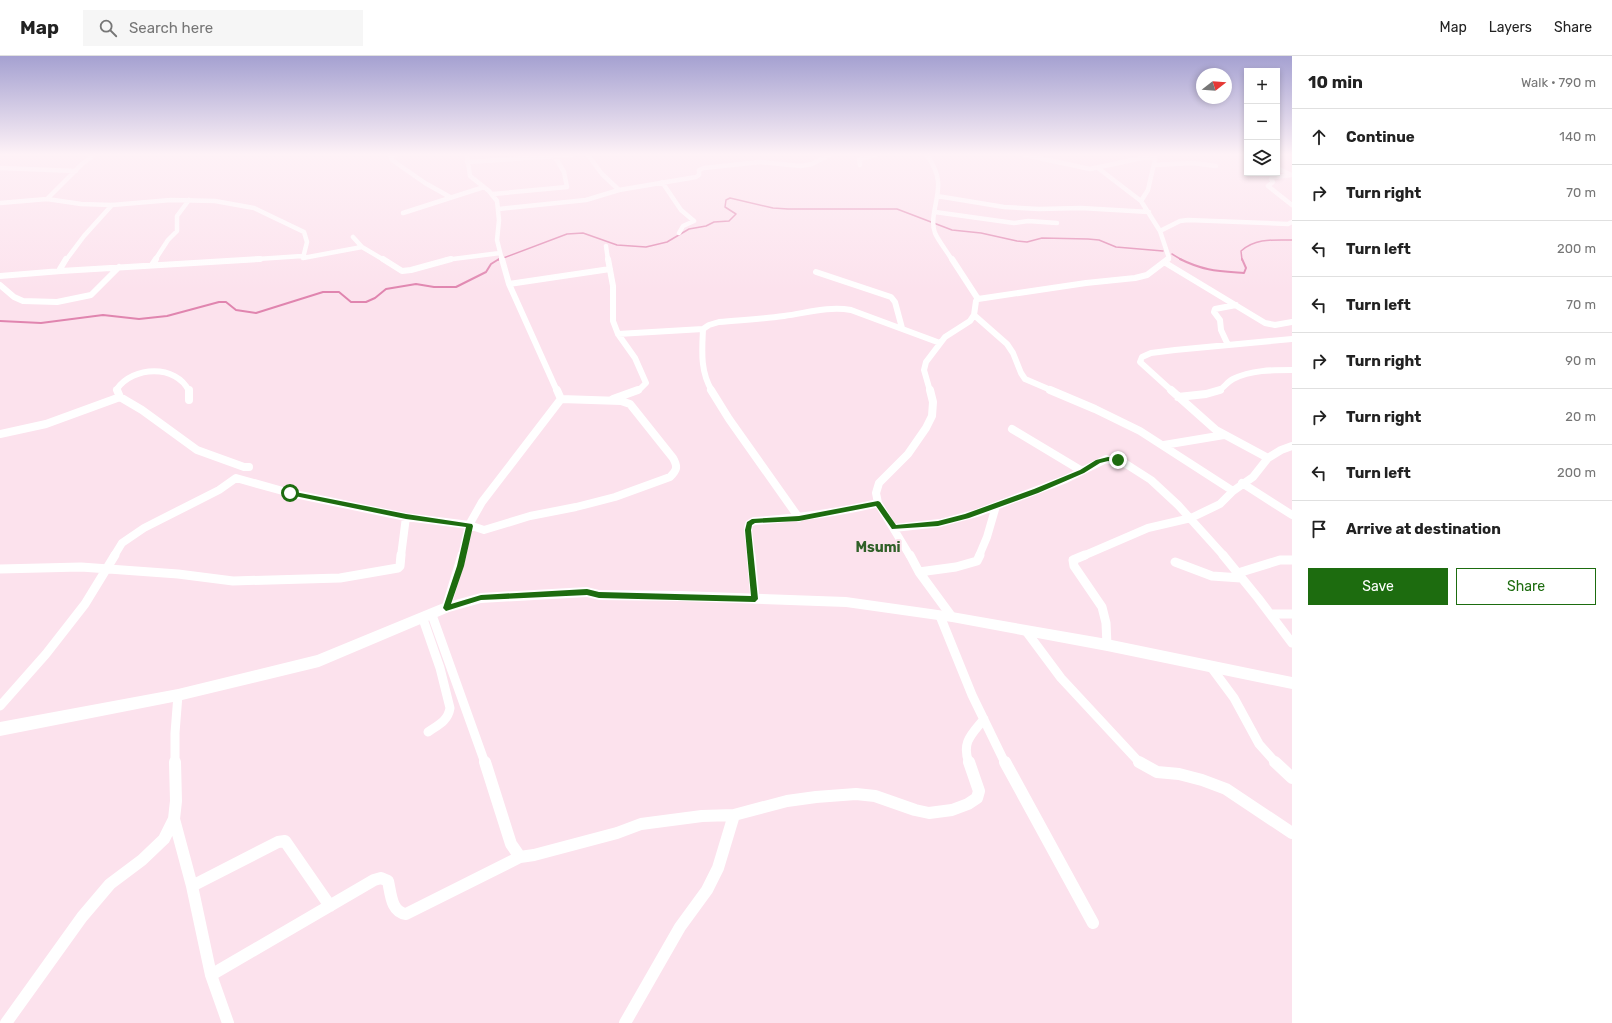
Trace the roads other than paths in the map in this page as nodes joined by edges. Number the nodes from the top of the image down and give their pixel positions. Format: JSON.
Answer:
{"nodes":[{"id":1,"x":34,"y":200,"type":"edge"},
{"id":2,"x":55,"y":200,"type":"edge"},
{"id":3,"x":187,"y":200,"type":"edge"},
{"id":4,"x":189,"y":200,"type":"edge"},
{"id":5,"x":191,"y":200,"type":"edge"},
{"id":6,"x":441,"y":200,"type":"edge"},
{"id":7,"x":495,"y":200,"type":"edge"},
{"id":8,"x":585,"y":200,"type":"edge"},
{"id":9,"x":674,"y":200,"type":"edge"},
{"id":10,"x":936,"y":200,"type":"edge"},
{"id":11,"x":962,"y":200,"type":"edge"},
{"id":12,"x":1141,"y":201,"type":"edge"},
{"id":13,"x":2,"y":203,"type":"edge"},
{"id":14,"x":112,"y":205,"type":"junction"},
{"id":15,"x":0,"y":209,"type":"edge"},
{"id":16,"x":499,"y":209,"type":"junction"},
{"id":17,"x":935,"y":212,"type":"junction"},
{"id":18,"x":1149,"y":212,"type":"junction"},
{"id":19,"x":403,"y":213,"type":"dead end"},
{"id":20,"x":1292,"y":222,"type":"edge"},
{"id":21,"x":1057,"y":223,"type":"dead end"},
{"id":22,"x":1160,"y":230,"type":"junction"},
{"id":23,"x":679,"y":232,"type":"dead end"},
{"id":24,"x":353,"y":237,"type":"dead end"},
{"id":25,"x":606,"y":246,"type":"dead end"},
{"id":26,"x":362,"y":247,"type":"junction"},
{"id":27,"x":500,"y":253,"type":"junction"},
{"id":28,"x":302,"y":256,"type":"junction"},
{"id":29,"x":1164,"y":262,"type":"junction"},
{"id":30,"x":152,"y":266,"type":"junction"},
{"id":31,"x":119,"y":267,"type":"junction"},
{"id":32,"x":610,"y":269,"type":"junction"},
{"id":33,"x":61,"y":271,"type":"junction"},
{"id":34,"x":816,"y":272,"type":"dead end"},
{"id":35,"x":0,"y":276,"type":"edge"},
{"id":36,"x":509,"y":284,"type":"junction"},
{"id":37,"x":0,"y":285,"type":"edge"},
{"id":38,"x":978,"y":299,"type":"junction"},
{"id":39,"x":1236,"y":304,"type":"junction"},
{"id":40,"x":974,"y":315,"type":"junction"},
{"id":41,"x":1292,"y":322,"type":"edge"},
{"id":42,"x":902,"y":328,"type":"junction"},
{"id":43,"x":703,"y":329,"type":"junction"},
{"id":44,"x":618,"y":334,"type":"junction"},
{"id":45,"x":1292,"y":339,"type":"edge"},
{"id":46,"x":940,"y":343,"type":"junction"},
{"id":47,"x":1228,"y":345,"type":"junction"},
{"id":48,"x":1292,"y":370,"type":"edge"},
{"id":49,"x":120,"y":397,"type":"junction"},
{"id":50,"x":1178,"y":397,"type":"junction"},
{"id":51,"x":561,"y":398,"type":"junction"},
{"id":52,"x":189,"y":400,"type":"dead end"},
{"id":53,"x":610,"y":400,"type":"junction"},
{"id":54,"x":1012,"y":429,"type":"dead end"},
{"id":55,"x":0,"y":434,"type":"edge"},
{"id":56,"x":1224,"y":435,"type":"junction"},
{"id":57,"x":1164,"y":446,"type":"junction"},
{"id":58,"x":1292,"y":446,"type":"edge"},
{"id":59,"x":1268,"y":458,"type":"junction"},
{"id":60,"x":249,"y":467,"type":"dead end"},
{"id":61,"x":1082,"y":471,"type":"junction"},
{"id":62,"x":1242,"y":483,"type":"junction"},
{"id":63,"x":1233,"y":491,"type":"junction"},
{"id":64,"x":878,"y":503,"type":"junction"},
{"id":65,"x":996,"y":506,"type":"junction"},
{"id":66,"x":1292,"y":515,"type":"edge"},
{"id":67,"x":406,"y":516,"type":"junction"},
{"id":68,"x":799,"y":518,"type":"junction"},
{"id":69,"x":1191,"y":518,"type":"junction"},
{"id":70,"x":469,"y":526,"type":"junction"},
{"id":71,"x":894,"y":528,"type":"junction"},
{"id":72,"x":1292,"y":560,"type":"edge"},
{"id":73,"x":1175,"y":562,"type":"dead end"},
{"id":74,"x":0,"y":569,"type":"edge"},
{"id":75,"x":107,"y":569,"type":"junction"},
{"id":76,"x":919,"y":572,"type":"junction"},
{"id":77,"x":1240,"y":575,"type":"junction"},
{"id":78,"x":755,"y":599,"type":"junction"},
{"id":79,"x":446,"y":608,"type":"junction"},
{"id":80,"x":1271,"y":614,"type":"junction"},
{"id":81,"x":1292,"y":614,"type":"edge"},
{"id":82,"x":946,"y":616,"type":"junction"},
{"id":83,"x":427,"y":617,"type":"junction"},
{"id":84,"x":1026,"y":631,"type":"junction"},
{"id":85,"x":1292,"y":643,"type":"edge"},
{"id":86,"x":1107,"y":645,"type":"junction"},
{"id":87,"x":1211,"y":667,"type":"junction"},
{"id":88,"x":1292,"y":683,"type":"edge"},
{"id":89,"x":178,"y":695,"type":"junction"},
{"id":90,"x":0,"y":706,"type":"edge"},
{"id":91,"x":984,"y":719,"type":"junction"},
{"id":92,"x":0,"y":729,"type":"edge"},
{"id":93,"x":428,"y":732,"type":"dead end"},
{"id":94,"x":1292,"y":778,"type":"edge"},
{"id":95,"x":734,"y":815,"type":"junction"},
{"id":96,"x":174,"y":818,"type":"junction"},
{"id":97,"x":1292,"y":833,"type":"edge"},
{"id":98,"x":520,"y":857,"type":"junction"},
{"id":99,"x":192,"y":886,"type":"junction"},
{"id":100,"x":330,"y":906,"type":"junction"},
{"id":101,"x":1093,"y":922,"type":"dead end"},
{"id":102,"x":211,"y":975,"type":"junction"},
{"id":103,"x":6,"y":1023,"type":"edge"},
{"id":104,"x":228,"y":1023,"type":"edge"},
{"id":105,"x":625,"y":1023,"type":"edge"}],
"edges":[{"from":1,"to":13,"type":"street"},
{"from":2,"to":14,"type":"street"},
{"from":3,"to":14,"type":"street"},
{"from":4,"to":30,"type":"street"},
{"from":5,"to":28,"type":"street"},
{"from":6,"to":19,"type":"street"},
{"from":7,"to":16,"type":"street"},
{"from":8,"to":16,"type":"street"},
{"from":9,"to":23,"type":"street"},
{"from":10,"to":17,"type":"street"},
{"from":11,"to":18,"type":"street"},
{"from":12,"to":18,"type":"street"},
{"from":13,"to":15,"type":"street"},
{"from":14,"to":33,"type":"street"},
{"from":16,"to":27,"type":"street"},
{"from":17,"to":21,"type":"street"},
{"from":17,"to":38,"type":"street"},
{"from":18,"to":22,"type":"street"},
{"from":20,"to":22,"type":"street"},
{"from":22,"to":29,"type":"street"},
{"from":24,"to":26,"type":"street"},
{"from":25,"to":32,"type":"street"},
{"from":26,"to":27,"type":"street"},
{"from":26,"to":28,"type":"street"},
{"from":27,"to":36,"type":"street"},
{"from":28,"to":30,"type":"street"},
{"from":29,"to":38,"type":"street"},
{"from":29,"to":39,"type":"street"},
{"from":30,"to":31,"type":"street"},
{"from":31,"to":33,"type":"street"},
{"from":31,"to":37,"type":"street"},
{"from":32,"to":36,"type":"street"},
{"from":32,"to":44,"type":"street"},
{"from":33,"to":35,"type":"street"},
{"from":34,"to":42,"type":"street"},
{"from":36,"to":51,"type":"street"},
{"from":38,"to":40,"type":"street"},
{"from":39,"to":41,"type":"street"},
{"from":39,"to":47,"type":"street"},
{"from":40,"to":46,"type":"street"},
{"from":40,"to":57,"type":"street"},
{"from":42,"to":43,"type":"street"},
{"from":42,"to":46,"type":"street"},
{"from":43,"to":44,"type":"street"},
{"from":43,"to":68,"type":"street"},
{"from":44,"to":53,"type":"street"},
{"from":45,"to":47,"type":"street"},
{"from":46,"to":64,"type":"street"},
{"from":47,"to":50,"type":"street"},
{"from":48,"to":50,"type":"street"},
{"from":49,"to":52,"type":"street"},
{"from":49,"to":55,"type":"street"},
{"from":49,"to":60,"type":"street"},
{"from":50,"to":56,"type":"street"},
{"from":51,"to":53,"type":"street"},
{"from":51,"to":70,"type":"street"},
{"from":53,"to":70,"type":"street"},
{"from":54,"to":61,"type":"street"},
{"from":56,"to":57,"type":"street"},
{"from":56,"to":59,"type":"street"},
{"from":57,"to":63,"type":"street"},
{"from":58,"to":59,"type":"street"},
{"from":59,"to":62,"type":"street"},
{"from":61,"to":65,"type":"street"},
{"from":61,"to":69,"type":"street"},
{"from":62,"to":63,"type":"street"},
{"from":62,"to":66,"type":"street"},
{"from":63,"to":69,"type":"street"},
{"from":64,"to":68,"type":"street"},
{"from":64,"to":71,"type":"street"},
{"from":65,"to":71,"type":"street"},
{"from":65,"to":76,"type":"street"},
{"from":67,"to":70,"type":"street"},
{"from":67,"to":75,"type":"street"},
{"from":67,"to":75,"type":"street"},
{"from":68,"to":78,"type":"street"},
{"from":69,"to":77,"type":"street"},
{"from":69,"to":86,"type":"street"},
{"from":70,"to":79,"type":"street"},
{"from":71,"to":76,"type":"street"},
{"from":72,"to":77,"type":"street"},
{"from":73,"to":77,"type":"street"},
{"from":74,"to":75,"type":"street"},
{"from":75,"to":90,"type":"street"},
{"from":76,"to":82,"type":"street"},
{"from":77,"to":80,"type":"street"},
{"from":78,"to":79,"type":"street"},
{"from":78,"to":82,"type":"street"},
{"from":79,"to":83,"type":"street"},
{"from":80,"to":81,"type":"street"},
{"from":80,"to":85,"type":"street"},
{"from":82,"to":84,"type":"street"},
{"from":82,"to":91,"type":"street"},
{"from":83,"to":89,"type":"street"},
{"from":83,"to":93,"type":"street"},
{"from":83,"to":98,"type":"street"},
{"from":84,"to":86,"type":"street"},
{"from":84,"to":97,"type":"street"},
{"from":86,"to":87,"type":"street"},
{"from":87,"to":88,"type":"street"},
{"from":87,"to":94,"type":"street"},
{"from":89,"to":92,"type":"street"},
{"from":89,"to":96,"type":"street"},
{"from":91,"to":95,"type":"street"},
{"from":91,"to":101,"type":"street"},
{"from":95,"to":98,"type":"street"},
{"from":95,"to":105,"type":"street"},
{"from":96,"to":99,"type":"street"},
{"from":96,"to":103,"type":"street"},
{"from":98,"to":100,"type":"street"},
{"from":99,"to":100,"type":"street"},
{"from":99,"to":102,"type":"street"},
{"from":100,"to":102,"type":"street"},
{"from":102,"to":104,"type":"street"}]}
